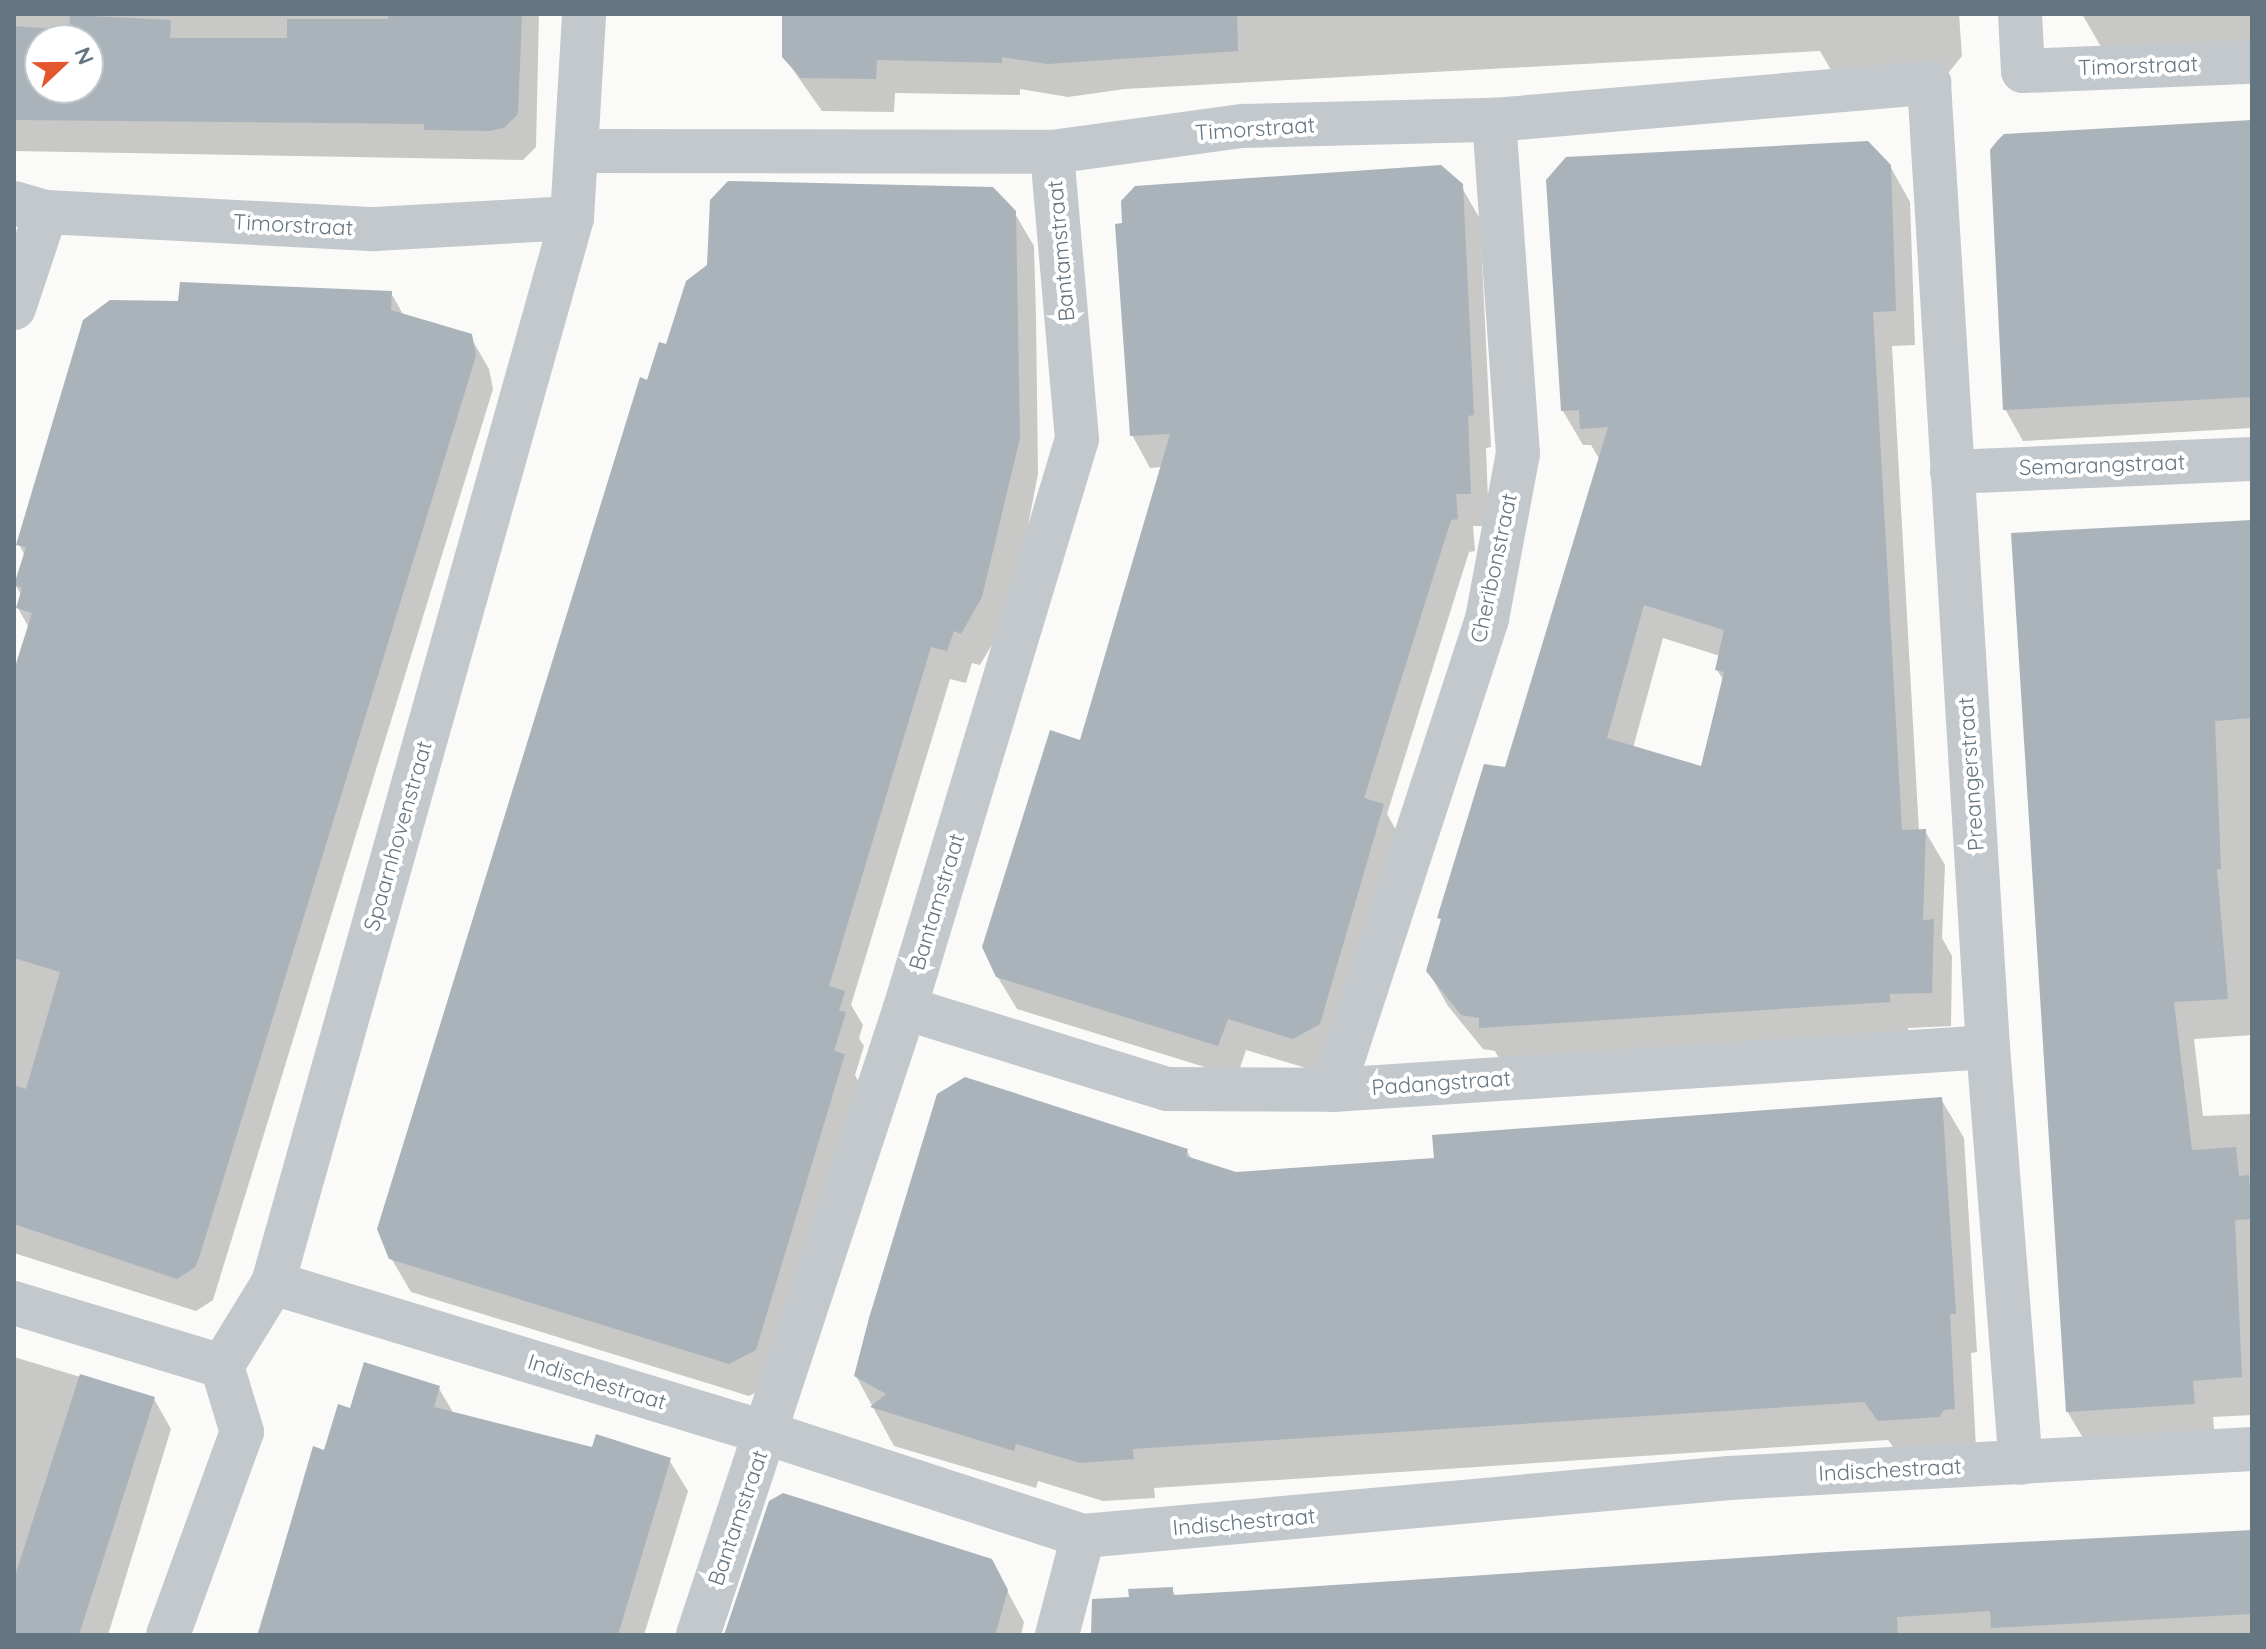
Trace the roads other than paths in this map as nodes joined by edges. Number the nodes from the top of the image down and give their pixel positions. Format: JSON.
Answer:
{"nodes":[{"id":1,"x":584,"y":14,"type":"edge"},
{"id":2,"x":2020,"y":14,"type":"edge"},
{"id":3,"x":2252,"y":62,"type":"edge"},
{"id":4,"x":1929,"y":83,"type":"joint"},
{"id":5,"x":1494,"y":120,"type":"junction"},
{"id":6,"x":580,"y":151,"type":"junction"},
{"id":7,"x":1052,"y":152,"type":"junction"},
{"id":8,"x":30,"y":207,"type":"edge"},
{"id":9,"x":572,"y":218,"type":"junction"},
{"id":10,"x":14,"y":308,"type":"edge"},
{"id":11,"x":2252,"y":459,"type":"edge"},
{"id":12,"x":1952,"y":472,"type":"junction"},
{"id":13,"x":905,"y":1008,"type":"junction"},
{"id":14,"x":1988,"y":1047,"type":"junction"},
{"id":15,"x":1333,"y":1090,"type":"junction"},
{"id":16,"x":273,"y":1283,"type":"junction"},
{"id":17,"x":14,"y":1303,"type":"edge"},
{"id":18,"x":222,"y":1366,"type":"junction"},
{"id":19,"x":766,"y":1433,"type":"junction"},
{"id":20,"x":2252,"y":1449,"type":"edge"},
{"id":21,"x":2021,"y":1463,"type":"junction"},
{"id":22,"x":1083,"y":1536,"type":"junction"},
{"id":23,"x":168,"y":1635,"type":"edge"},
{"id":24,"x":698,"y":1635,"type":"edge"},
{"id":25,"x":1057,"y":1635,"type":"edge"}],
"edges":[{"from":1,"to":6,"type":"street","name":"Spaarnhovenstraat"},
{"from":2,"to":3,"type":"street","name":"Timorstraat"},
{"from":4,"to":5,"type":"street","name":"Timorstraat"},
{"from":4,"to":12,"type":"street","name":"Preangerstraat"},
{"from":5,"to":7,"type":"street","name":"Timorstraat"},
{"from":5,"to":15,"type":"street","name":"Cheribonstraat"},
{"from":6,"to":7,"type":"street","name":"Timorstraat"},
{"from":6,"to":9,"type":"street","name":"Spaarnhovenstraat"},
{"from":7,"to":13,"type":"street","name":"Bantamstraat"},
{"from":8,"to":9,"type":"street","name":"Timorstraat"},
{"from":8,"to":10,"type":"street"},
{"from":9,"to":16,"type":"street","name":"Spaarnhovenstraat"},
{"from":11,"to":12,"type":"street","name":"Semarangstraat"},
{"from":12,"to":14,"type":"street","name":"Preangerstraat"},
{"from":13,"to":15,"type":"street","name":"Padangstraat"},
{"from":13,"to":19,"type":"street","name":"Bantamstraat"},
{"from":14,"to":15,"type":"street","name":"Padangstraat"},
{"from":14,"to":21,"type":"street","name":"Preangerstraat"},
{"from":16,"to":18,"type":"street","name":"Spaarnhovenstraat"},
{"from":16,"to":19,"type":"street","name":"Indischestraat"},
{"from":17,"to":18,"type":"street"},
{"from":18,"to":23,"type":"street"},
{"from":19,"to":22,"type":"street","name":"Indischestraat"},
{"from":19,"to":24,"type":"street","name":"Bantamstraat"},
{"from":20,"to":21,"type":"street","name":"Indischestraat"},
{"from":21,"to":22,"type":"street","name":"Indischestraat"},
{"from":22,"to":25,"type":"street"}]}
